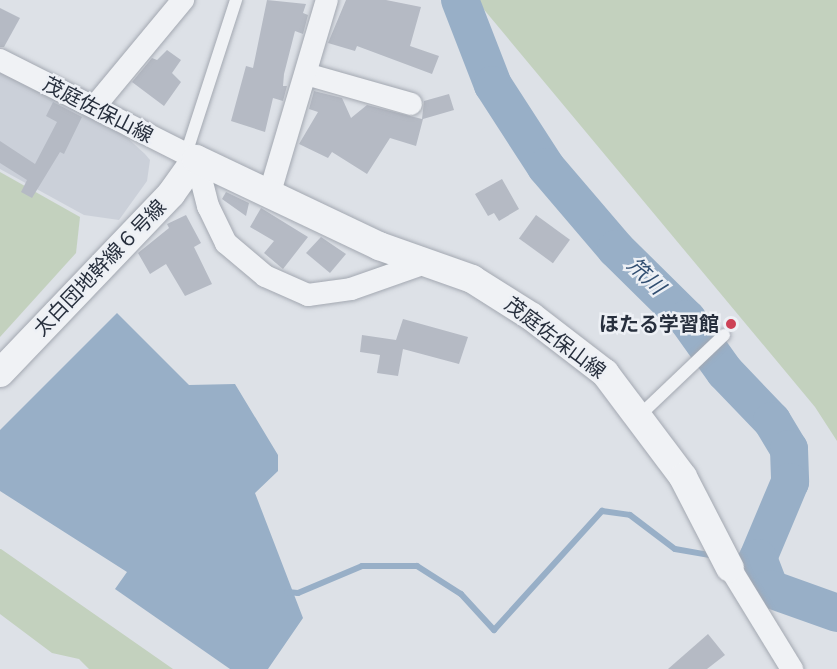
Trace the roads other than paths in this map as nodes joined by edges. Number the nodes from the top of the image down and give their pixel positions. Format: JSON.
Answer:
{"nodes":[{"id":1,"x":183,"y":0,"type":"edge"},
{"id":2,"x":236,"y":0,"type":"edge"},
{"id":3,"x":327,"y":0,"type":"edge"},
{"id":4,"x":0,"y":60,"type":"edge"},
{"id":5,"x":306,"y":74,"type":"junction"},
{"id":6,"x":411,"y":104,"type":"dead end"},
{"id":7,"x":95,"y":106,"type":"junction"},
{"id":8,"x":191,"y":157,"type":"junction"},
{"id":9,"x":270,"y":192,"type":"junction"},
{"id":10,"x":428,"y":262,"type":"junction"},
{"id":11,"x":724,"y":335,"type":"dead end"},
{"id":12,"x":0,"y":373,"type":"edge"},
{"id":13,"x":640,"y":415,"type":"junction"},
{"id":14,"x":730,"y":568,"type":"joint"},
{"id":15,"x":784,"y":666,"type":"edge"}],
"edges":[{"from":1,"to":7,"type":"street"},
{"from":2,"to":8,"type":"lane"},
{"from":3,"to":5,"type":"street"},
{"from":4,"to":7,"type":"street","name":"茂庭佐保山線"},
{"from":5,"to":6,"type":"street"},
{"from":5,"to":9,"type":"street"},
{"from":7,"to":8,"type":"street","name":"茂庭佐保山線"},
{"from":8,"to":9,"type":"street","name":"茂庭佐保山線"},
{"from":8,"to":10,"type":"street"},
{"from":8,"to":12,"type":"street","name":"太白団地幹線６号線"},
{"from":9,"to":10,"type":"street","name":"茂庭佐保山線"},
{"from":10,"to":13,"type":"street","name":"茂庭佐保山線"},
{"from":11,"to":13,"type":"lane"},
{"from":13,"to":14,"type":"street","name":"茂庭佐保山線"},
{"from":14,"to":15,"type":"street"}]}
